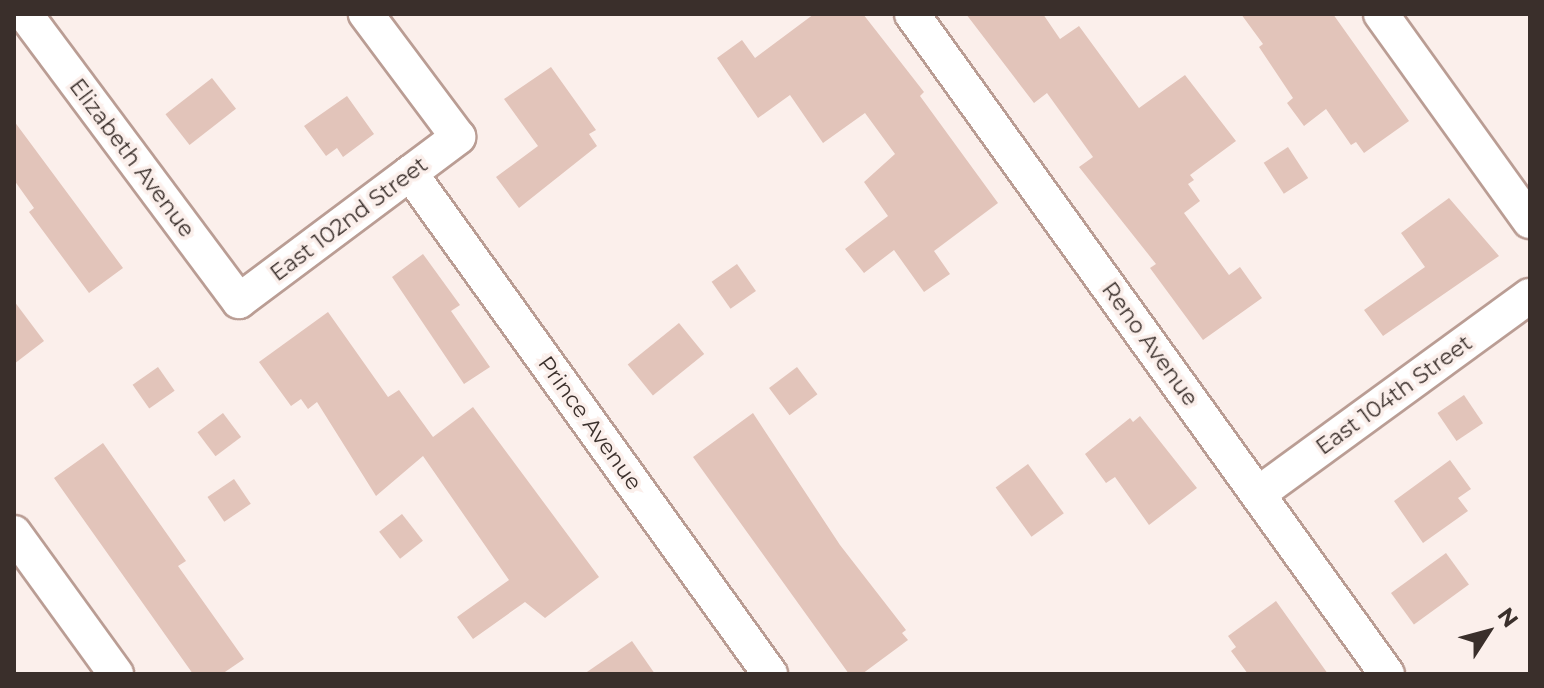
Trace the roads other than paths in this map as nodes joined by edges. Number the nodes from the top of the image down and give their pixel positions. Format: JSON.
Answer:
{"nodes":[{"id":1,"x":25,"y":14,"type":"edge"},
{"id":2,"x":366,"y":14,"type":"edge"},
{"id":3,"x":912,"y":14,"type":"edge"},
{"id":4,"x":1381,"y":14,"type":"edge"},
{"id":5,"x":410,"y":173,"type":"junction"},
{"id":6,"x":1530,"y":221,"type":"edge"},
{"id":7,"x":1530,"y":296,"type":"edge"},
{"id":8,"x":239,"y":301,"type":"joint"},
{"id":9,"x":1258,"y":494,"type":"junction"},
{"id":10,"x":14,"y":533,"type":"edge"},
{"id":11,"x":116,"y":674,"type":"edge"},
{"id":12,"x":770,"y":674,"type":"edge"},
{"id":13,"x":1387,"y":674,"type":"edge"}],
"edges":[{"from":1,"to":8,"type":"street","name":"Elizabeth Avenue"},
{"from":2,"to":5,"type":"street","name":"East 102nd Street"},
{"from":3,"to":9,"type":"street","name":"Reno Avenue"},
{"from":4,"to":6,"type":"street"},
{"from":5,"to":8,"type":"street","name":"East 102nd Street"},
{"from":5,"to":12,"type":"street","name":"Prince Avenue"},
{"from":7,"to":9,"type":"street","name":"East 104th Street"},
{"from":9,"to":13,"type":"street","name":"Reno Avenue"},
{"from":10,"to":11,"type":"street"}]}
